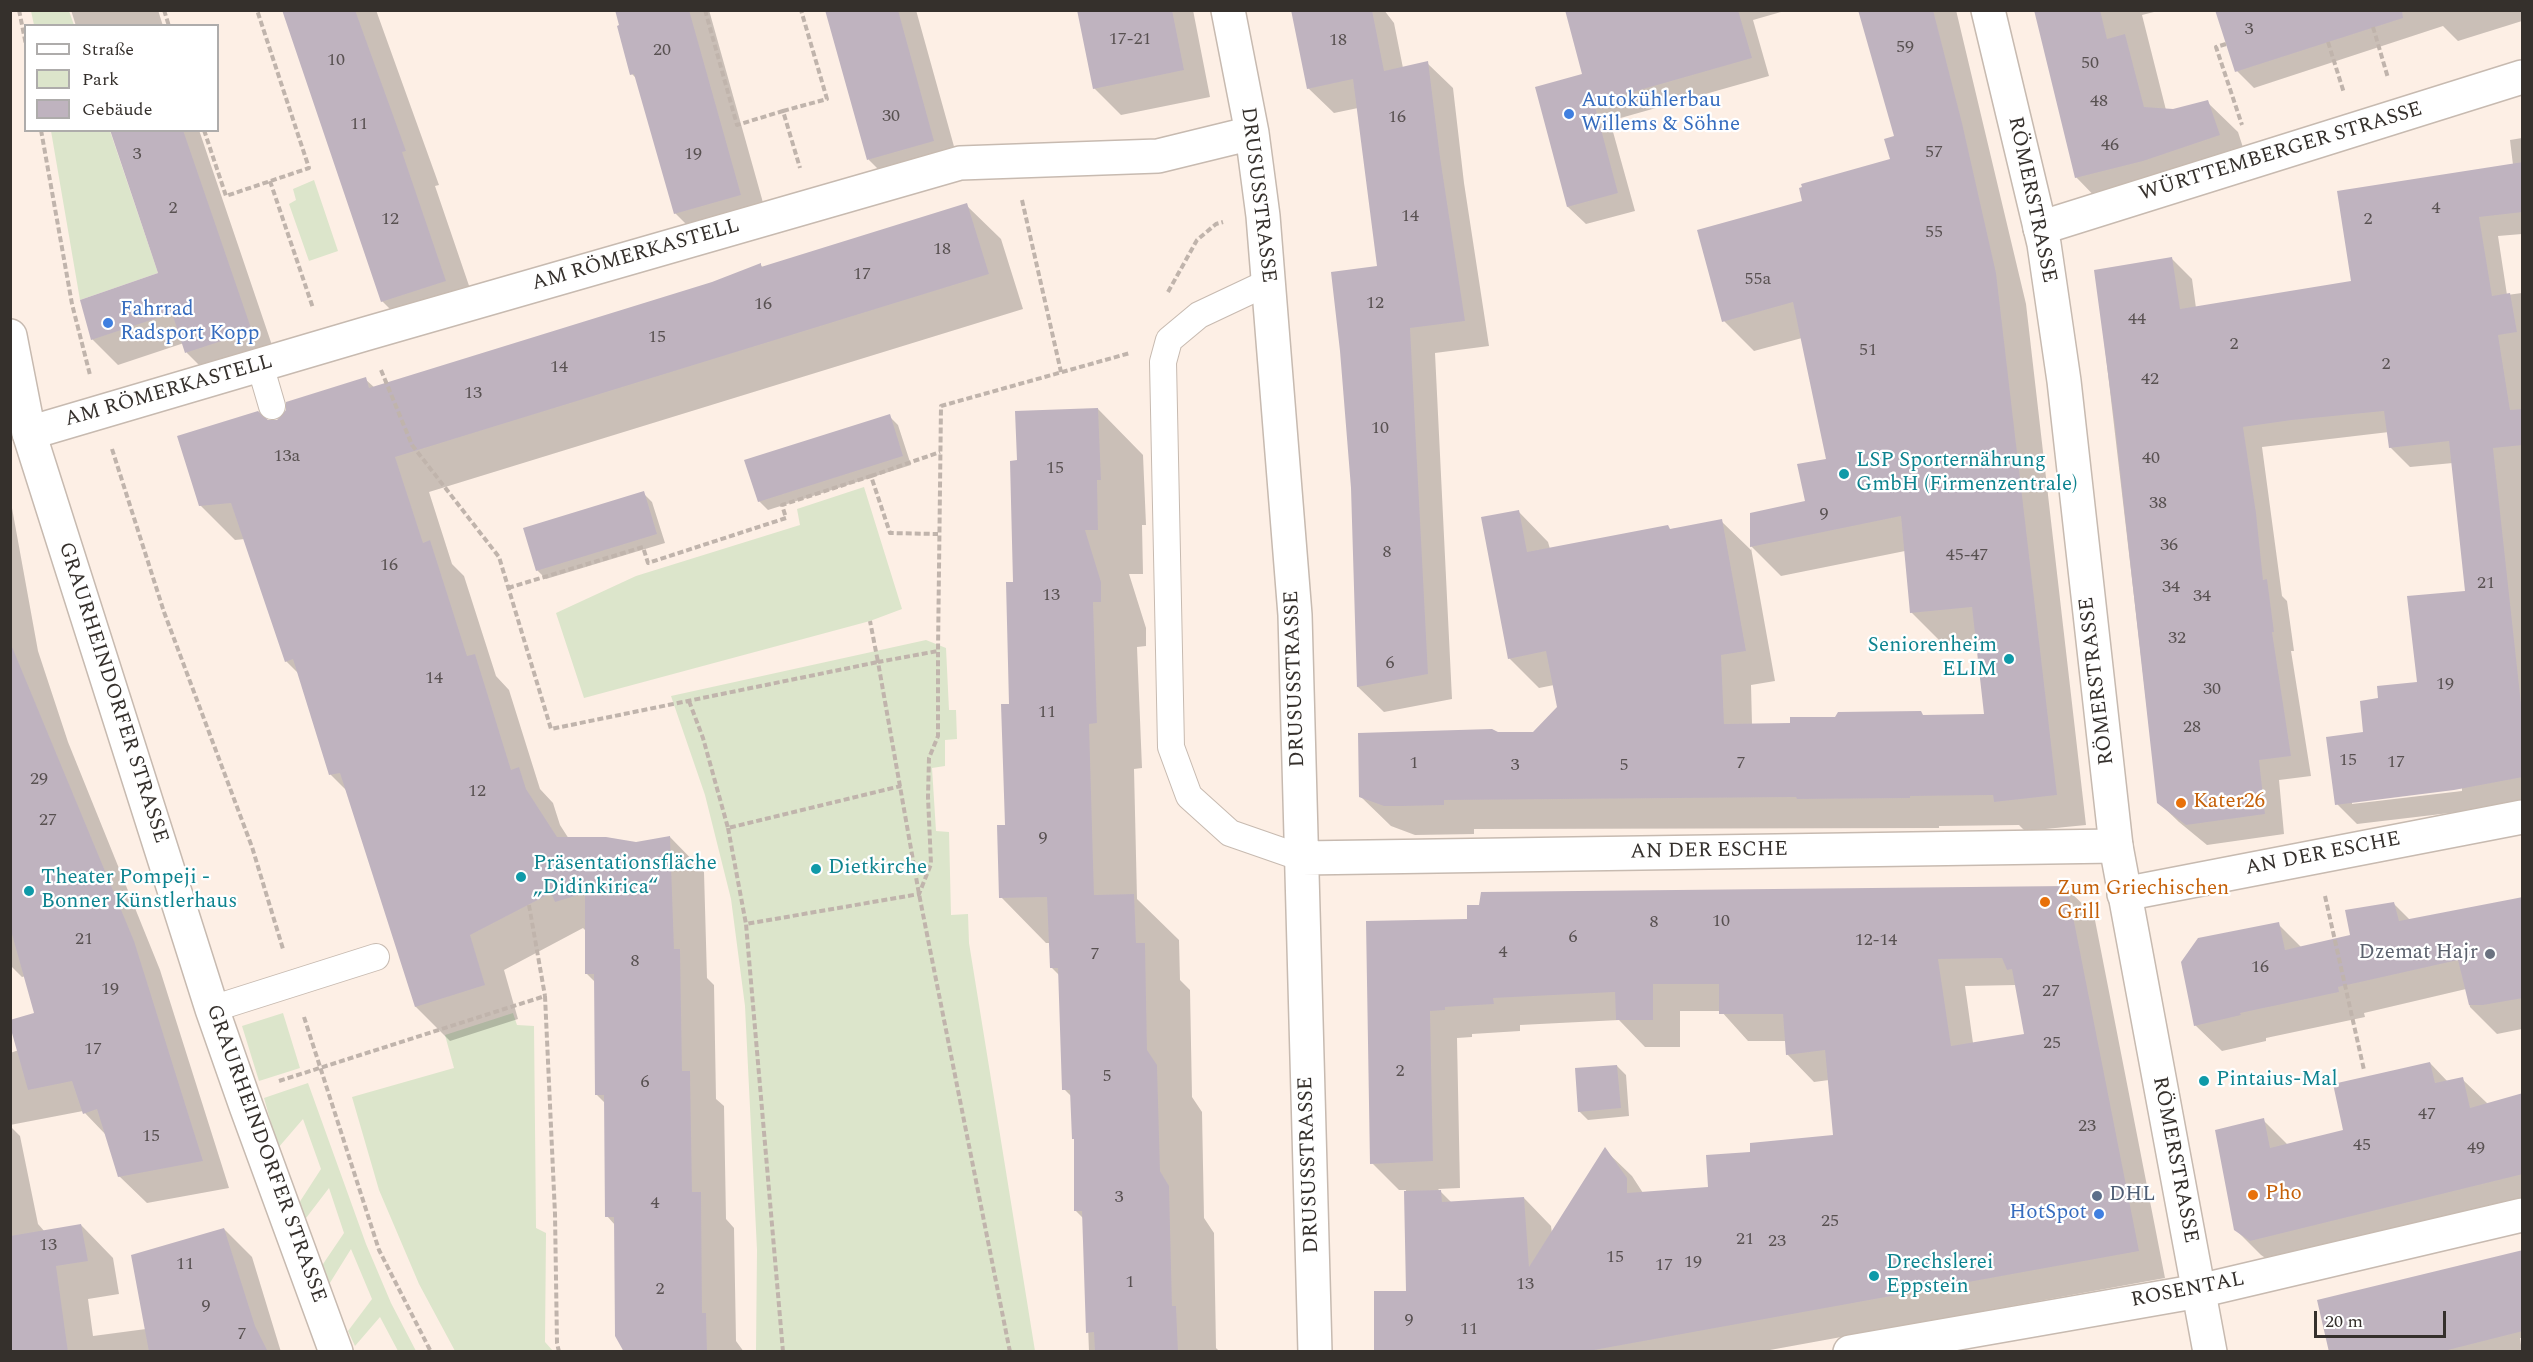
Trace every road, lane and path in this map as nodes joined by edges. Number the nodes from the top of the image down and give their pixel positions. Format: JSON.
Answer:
{"nodes":[{"id":1,"x":19,"y":10,"type":"edge"},
{"id":2,"x":257,"y":10,"type":"edge"},
{"id":3,"x":705,"y":10,"type":"edge"},
{"id":4,"x":801,"y":10,"type":"edge"},
{"id":5,"x":1228,"y":10,"type":"edge"},
{"id":6,"x":1988,"y":10,"type":"edge"},
{"id":7,"x":2373,"y":27,"type":"dead end"},
{"id":8,"x":24,"y":35,"type":"edge"},
{"id":9,"x":2328,"y":42,"type":"dead end"},
{"id":10,"x":2226,"y":44,"type":"dead end"},
{"id":11,"x":2523,"y":77,"type":"edge"},
{"id":12,"x":2390,"y":86,"type":"dead end"},
{"id":13,"x":2347,"y":99,"type":"dead end"},
{"id":14,"x":783,"y":111,"type":"junction"},
{"id":15,"x":2244,"y":131,"type":"dead end"},
{"id":16,"x":41,"y":132,"type":"edge"},
{"id":17,"x":205,"y":132,"type":"edge"},
{"id":18,"x":1252,"y":133,"type":"junction"},
{"id":19,"x":1014,"y":161,"type":"junction"},
{"id":20,"x":270,"y":181,"type":"junction"},
{"id":21,"x":811,"y":206,"type":"junction"},
{"id":22,"x":1263,"y":216,"type":"junction"},
{"id":23,"x":2040,"y":228,"type":"junction"},
{"id":24,"x":1269,"y":282,"type":"junction"},
{"id":25,"x":1165,"y":300,"type":"dead end"},
{"id":26,"x":365,"y":334,"type":"junction"},
{"id":27,"x":10,"y":336,"type":"edge"},
{"id":28,"x":325,"y":345,"type":"junction"},
{"id":29,"x":1141,"y":351,"type":"dead end"},
{"id":30,"x":260,"y":365,"type":"junction"},
{"id":31,"x":1061,"y":372,"type":"junction"},
{"id":32,"x":272,"y":406,"type":"dead end"},
{"id":33,"x":100,"y":412,"type":"junction"},
{"id":34,"x":30,"y":433,"type":"junction"},
{"id":35,"x":940,"y":452,"type":"junction"},
{"id":36,"x":871,"y":476,"type":"junction"},
{"id":37,"x":938,"y":534,"type":"junction"},
{"id":38,"x":508,"y":588,"type":"junction"},
{"id":39,"x":870,"y":621,"type":"dead end"},
{"id":40,"x":938,"y":651,"type":"junction"},
{"id":41,"x":878,"y":662,"type":"junction"},
{"id":42,"x":689,"y":701,"type":"junction"},
{"id":43,"x":901,"y":786,"type":"junction"},
{"id":44,"x":2523,"y":817,"type":"edge"},
{"id":45,"x":728,"y":828,"type":"junction"},
{"id":46,"x":2116,"y":846,"type":"junction"},
{"id":47,"x":2316,"y":857,"type":"junction"},
{"id":48,"x":1302,"y":858,"type":"junction"},
{"id":49,"x":919,"y":894,"type":"junction"},
{"id":50,"x":2124,"y":894,"type":"junction"},
{"id":51,"x":529,"y":905,"type":"dead end"},
{"id":52,"x":746,"y":924,"type":"junction"},
{"id":53,"x":376,"y":957,"type":"dead end"},
{"id":54,"x":294,"y":985,"type":"junction"},
{"id":55,"x":545,"y":996,"type":"junction"},
{"id":56,"x":213,"y":1009,"type":"junction"},
{"id":57,"x":321,"y":1068,"type":"junction"},
{"id":58,"x":2364,"y":1070,"type":"dead end"},
{"id":59,"x":2523,"y":1215,"type":"edge"},
{"id":60,"x":2199,"y":1291,"type":"junction"},
{"id":61,"x":336,"y":1352,"type":"edge"},
{"id":62,"x":431,"y":1352,"type":"edge"},
{"id":63,"x":559,"y":1352,"type":"edge"},
{"id":64,"x":783,"y":1352,"type":"edge"},
{"id":65,"x":1010,"y":1352,"type":"edge"},
{"id":66,"x":1315,"y":1352,"type":"edge"},
{"id":67,"x":1850,"y":1352,"type":"edge"},
{"id":68,"x":2210,"y":1352,"type":"edge"}],
"edges":[{"from":1,"to":8,"type":"path"},
{"from":2,"to":20,"type":"path"},
{"from":3,"to":14,"type":"path"},
{"from":4,"to":14,"type":"path"},
{"from":5,"to":18,"type":"street","name":"DRUSUSSTRASSE"},
{"from":6,"to":23,"type":"street","name":"RÖMERSTRASSE"},
{"from":7,"to":12,"type":"path"},
{"from":9,"to":13,"type":"path"},
{"from":10,"to":15,"type":"path"},
{"from":11,"to":23,"type":"street","name":"WÜRTTEMBERGER STRASSE"},
{"from":14,"to":21,"type":"path"},
{"from":16,"to":33,"type":"path"},
{"from":17,"to":20,"type":"path"},
{"from":18,"to":19,"type":"street","name":"AM RÖMERKASTELL"},
{"from":18,"to":22,"type":"street","name":"DRUSUSSTRASSE"},
{"from":19,"to":21,"type":"street","name":"AM RÖMERKASTELL"},
{"from":19,"to":31,"type":"path"},
{"from":20,"to":28,"type":"path"},
{"from":21,"to":26,"type":"street","name":"AM RÖMERKASTELL"},
{"from":22,"to":24,"type":"street","name":"DRUSUSSTRASSE"},
{"from":22,"to":25,"type":"path"},
{"from":23,"to":46,"type":"street","name":"RÖMERSTRASSE"},
{"from":24,"to":48,"type":"street","name":"DRUSUSSTRASSE"},
{"from":24,"to":48,"type":"lane"},
{"from":26,"to":28,"type":"street","name":"AM RÖMERKASTELL"},
{"from":26,"to":38,"type":"path"},
{"from":27,"to":34,"type":"street","name":"GRAURHEINDORFER STRASSE"},
{"from":28,"to":30,"type":"street","name":"AM RÖMERKASTELL"},
{"from":29,"to":31,"type":"path"},
{"from":30,"to":32,"type":"lane"},
{"from":30,"to":33,"type":"street","name":"AM RÖMERKASTELL"},
{"from":31,"to":35,"type":"path"},
{"from":33,"to":34,"type":"street","name":"AM RÖMERKASTELL"},
{"from":33,"to":54,"type":"path"},
{"from":34,"to":56,"type":"street","name":"GRAURHEINDORFER STRASSE"},
{"from":35,"to":36,"type":"path"},
{"from":35,"to":37,"type":"path"},
{"from":36,"to":37,"type":"path"},
{"from":36,"to":38,"type":"path"},
{"from":37,"to":40,"type":"path"},
{"from":38,"to":42,"type":"path"},
{"from":39,"to":41,"type":"path"},
{"from":40,"to":41,"type":"path"},
{"from":40,"to":49,"type":"path"},
{"from":41,"to":42,"type":"path"},
{"from":41,"to":43,"type":"path"},
{"from":42,"to":45,"type":"path"},
{"from":43,"to":45,"type":"path"},
{"from":43,"to":49,"type":"path"},
{"from":44,"to":47,"type":"street","name":"AN DER ESCHE"},
{"from":45,"to":52,"type":"path"},
{"from":46,"to":48,"type":"street","name":"AN DER ESCHE"},
{"from":46,"to":50,"type":"street","name":"RÖMERSTRASSE"},
{"from":47,"to":50,"type":"street","name":"AN DER ESCHE"},
{"from":47,"to":58,"type":"path"},
{"from":48,"to":66,"type":"street","name":"DRUSUSSTRASSE"},
{"from":49,"to":52,"type":"path"},
{"from":49,"to":65,"type":"path"},
{"from":50,"to":60,"type":"street","name":"RÖMERSTRASSE"},
{"from":51,"to":55,"type":"path"},
{"from":52,"to":64,"type":"path"},
{"from":53,"to":54,"type":"lane"},
{"from":54,"to":56,"type":"lane"},
{"from":54,"to":57,"type":"path"},
{"from":55,"to":57,"type":"path"},
{"from":55,"to":63,"type":"path"},
{"from":56,"to":61,"type":"street","name":"GRAURHEINDORFER STRASSE"},
{"from":57,"to":62,"type":"path"},
{"from":59,"to":60,"type":"street","name":"ROSENTAL"},
{"from":60,"to":67,"type":"street","name":"ROSENTAL"},
{"from":60,"to":68,"type":"street","name":"RÖMERSTRASSE"}]}
